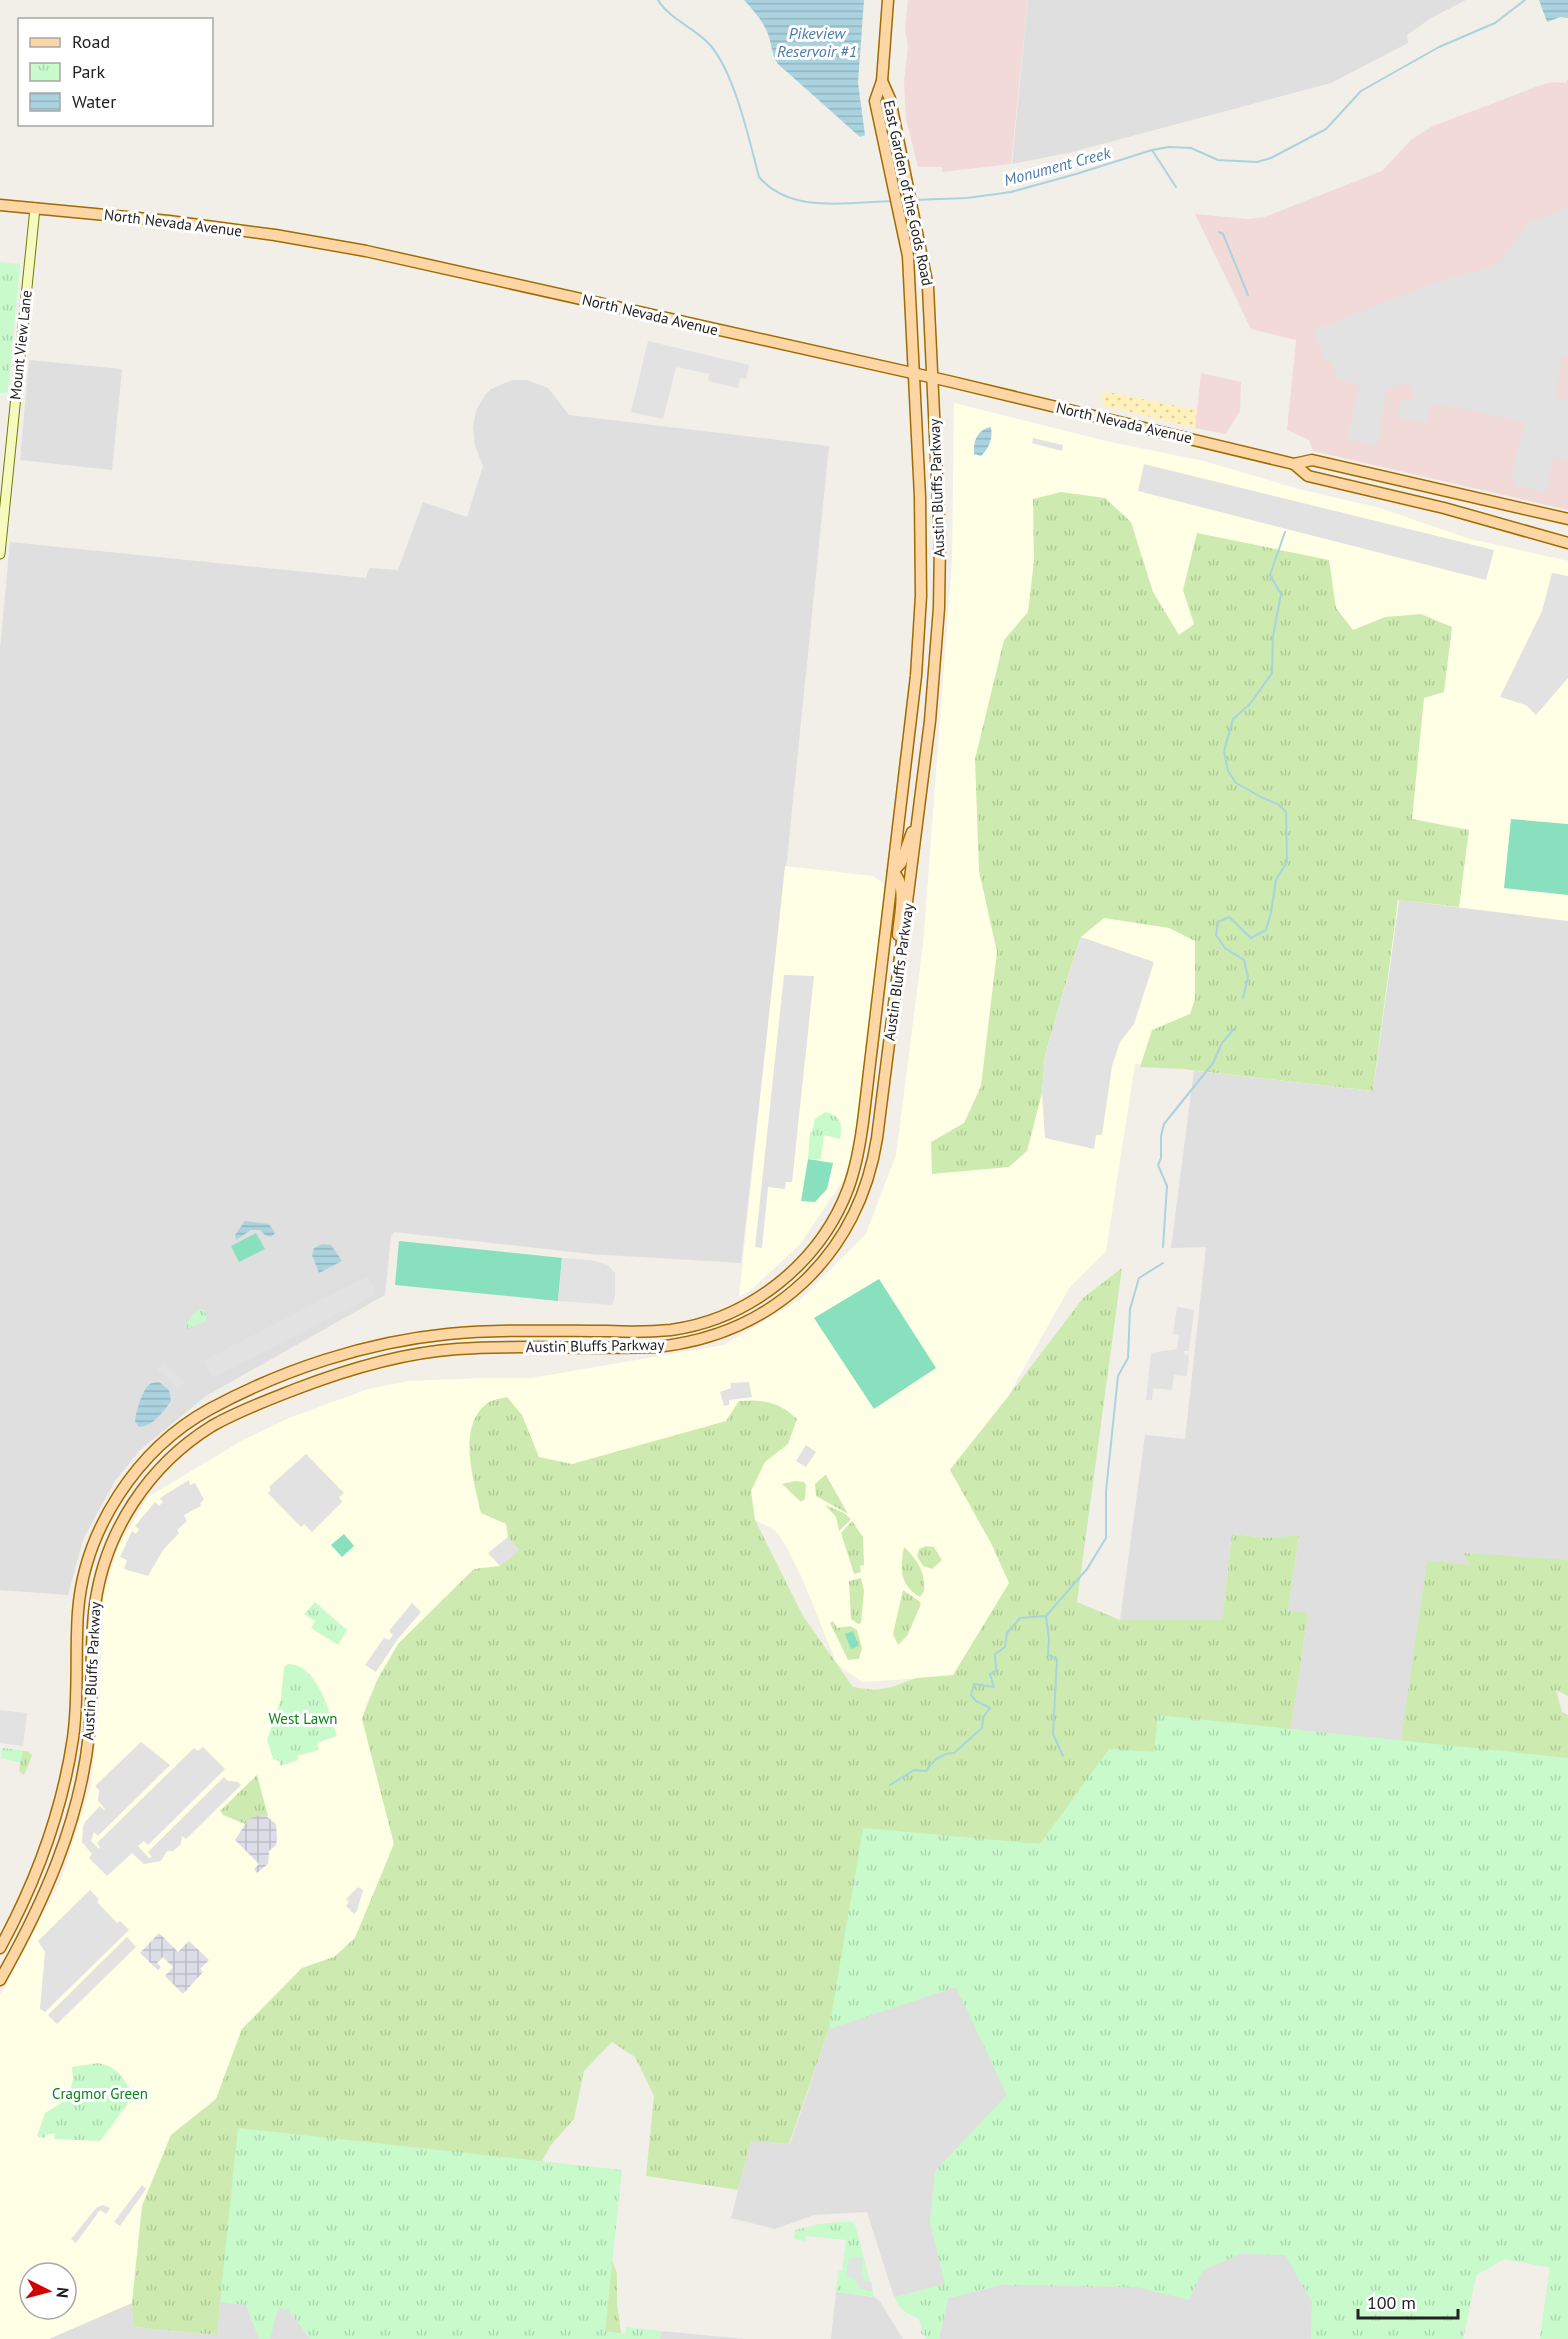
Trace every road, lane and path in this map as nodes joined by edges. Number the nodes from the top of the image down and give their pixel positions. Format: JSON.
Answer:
{"nodes":[{"id":1,"x":888,"y":0,"type":"edge"},
{"id":2,"x":882,"y":81,"type":"junction"},
{"id":3,"x":0,"y":205,"type":"edge"},
{"id":4,"x":34,"y":208,"type":"junction"},
{"id":5,"x":913,"y":374,"type":"junction"},
{"id":6,"x":933,"y":378,"type":"junction"},
{"id":7,"x":1294,"y":464,"type":"junction"},
{"id":8,"x":1568,"y":519,"type":"edge"},
{"id":9,"x":1568,"y":543,"type":"edge"},
{"id":10,"x":0,"y":555,"type":"edge"},
{"id":11,"x":920,"y":803,"type":"junction"},
{"id":12,"x":893,"y":872,"type":"junction"},
{"id":13,"x":898,"y":975,"type":"junction"},
{"id":14,"x":0,"y":1948,"type":"edge"},
{"id":15,"x":0,"y":1980,"type":"edge"}],
"edges":[{"from":1,"to":2,"type":"main road","name":"East Garden of the Gods Road"},
{"from":2,"to":5,"type":"main road","name":"East Garden of the Gods Road"},
{"from":2,"to":6,"type":"main road","name":"East Garden of the Gods Road"},
{"from":3,"to":4,"type":"main road","name":"North Nevada Avenue"},
{"from":4,"to":5,"type":"main road","name":"North Nevada Avenue"},
{"from":4,"to":10,"type":"street","name":"Mount View Lane"},
{"from":5,"to":6,"type":"main road","name":"North Nevada Avenue"},
{"from":5,"to":12,"type":"main road","name":"Austin Bluffs Parkway"},
{"from":6,"to":7,"type":"main road","name":"North Nevada Avenue"},
{"from":6,"to":11,"type":"main road","name":"Austin Bluffs Parkway"},
{"from":7,"to":8,"type":"main road","name":"North Nevada Avenue"},
{"from":7,"to":9,"type":"main road","name":"North Nevada Avenue"},
{"from":11,"to":12,"type":"main road"},
{"from":11,"to":13,"type":"main road","name":"Austin Bluffs Parkway"},
{"from":12,"to":13,"type":"main road"},
{"from":12,"to":14,"type":"main road","name":"Austin Bluffs Parkway"},
{"from":13,"to":15,"type":"main road","name":"Austin Bluffs Parkway"}]}
